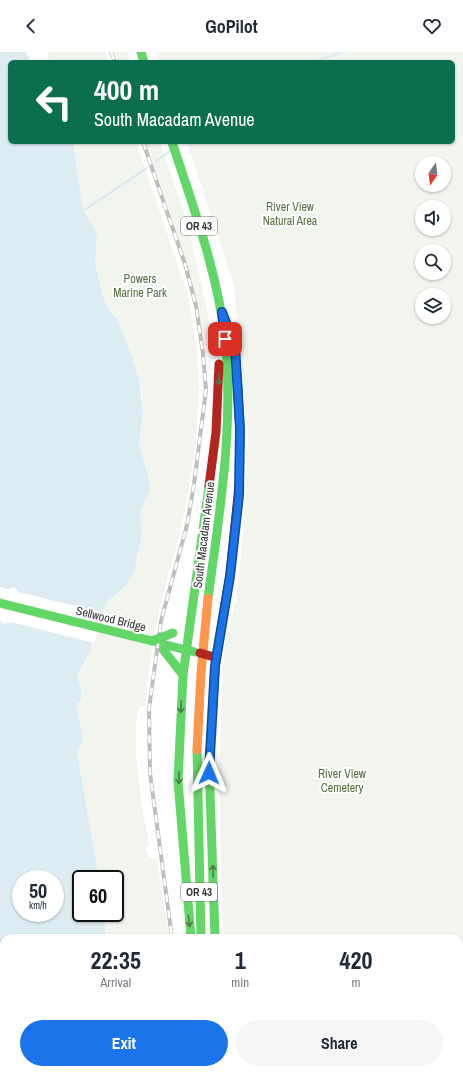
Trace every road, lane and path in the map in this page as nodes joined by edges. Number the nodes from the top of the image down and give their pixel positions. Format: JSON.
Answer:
{"nodes":[{"id":1,"x":173,"y":144,"type":"edge"},
{"id":2,"x":222,"y":312,"type":"junction"},
{"id":3,"x":0,"y":603,"type":"edge"},
{"id":4,"x":190,"y":614,"type":"junction"},
{"id":5,"x":155,"y":642,"type":"junction"},
{"id":6,"x":187,"y":650,"type":"junction"},
{"id":7,"x":215,"y":657,"type":"junction"},
{"id":8,"x":183,"y":675,"type":"junction"},
{"id":9,"x":191,"y":934,"type":"edge"},
{"id":10,"x":201,"y":934,"type":"edge"},
{"id":11,"x":215,"y":934,"type":"edge"}],
"edges":[{"from":1,"to":2,"type":"main road","name":"South Macadam Avenue","number":"OR 43"},
{"from":2,"to":4,"type":"main road","one_way":true},
{"from":2,"to":7,"type":"main road"},
{"from":2,"to":10,"type":"main road","name":"South Macadam Avenue","number":"OR 43"},
{"from":3,"to":5,"type":"main road","name":"Sellwood Bridge"},
{"from":4,"to":5,"type":"main road","bridge":true},
{"from":4,"to":6,"type":"main road"},
{"from":5,"to":6,"type":"main road","name":"Sellwood Bridge"},
{"from":5,"to":8,"type":"main road"},
{"from":6,"to":7,"type":"main road","name":"Sellwood Bridge","bridge":true},
{"from":6,"to":8,"type":"main road"},
{"from":11,"to":7,"type":"main road","one_way":true},
{"from":8,"to":9,"type":"main road","one_way":true}]}
